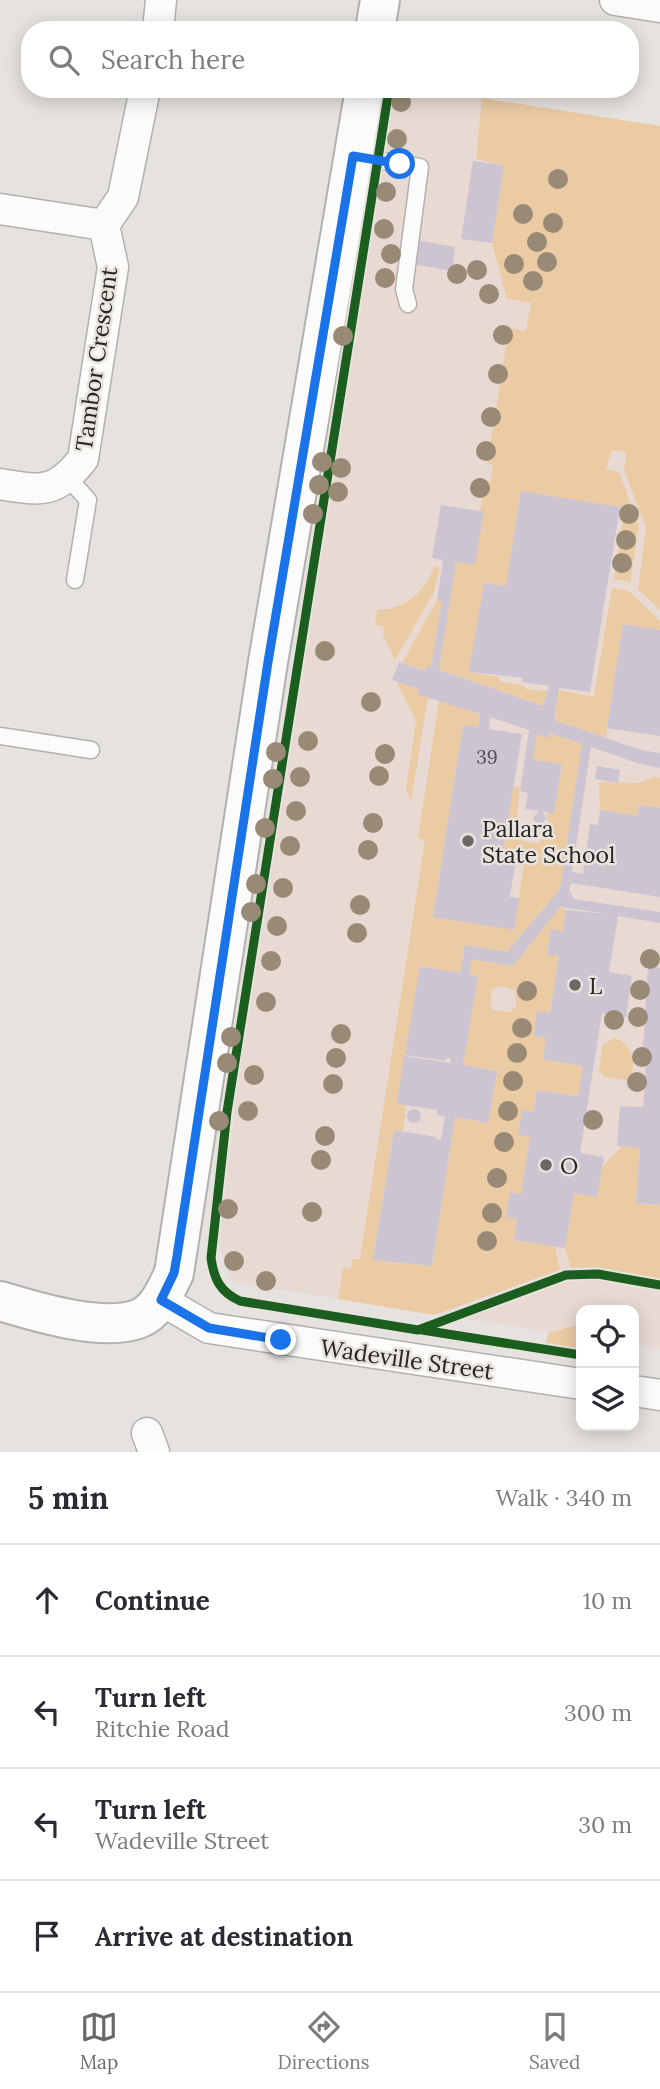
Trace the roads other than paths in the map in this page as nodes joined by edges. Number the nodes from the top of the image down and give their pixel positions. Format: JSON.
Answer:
{"nodes":[{"id":1,"x":161,"y":0,"type":"edge"},
{"id":2,"x":380,"y":0,"type":"edge"},
{"id":3,"x":615,"y":0,"type":"edge"},
{"id":4,"x":660,"y":7,"type":"edge"},
{"id":5,"x":159,"y":21,"type":"edge"},
{"id":6,"x":376,"y":21,"type":"edge"},
{"id":7,"x":143,"y":98,"type":"edge"},
{"id":8,"x":363,"y":98,"type":"edge"},
{"id":9,"x":353,"y":156,"type":"junction"},
{"id":10,"x":0,"y":209,"type":"edge"},
{"id":11,"x":104,"y":225,"type":"junction"},
{"id":12,"x":408,"y":304,"type":"dead end"},
{"id":13,"x":68,"y":478,"type":"junction"},
{"id":14,"x":0,"y":484,"type":"edge"},
{"id":15,"x":75,"y":580,"type":"dead end"},
{"id":16,"x":0,"y":736,"type":"edge"},
{"id":17,"x":91,"y":750,"type":"dead end"},
{"id":18,"x":161,"y":1300,"type":"junction"},
{"id":19,"x":0,"y":1301,"type":"edge"},
{"id":20,"x":576,"y":1383,"type":"edge"},
{"id":21,"x":639,"y":1392,"type":"edge"},
{"id":22,"x":660,"y":1395,"type":"edge"}],
"edges":[{"from":1,"to":5,"type":"street"},
{"from":2,"to":6,"type":"street"},
{"from":3,"to":4,"type":"street"},
{"from":7,"to":11,"type":"street"},
{"from":8,"to":9,"type":"street"},
{"from":9,"to":12,"type":"lane"},
{"from":9,"to":18,"type":"street"},
{"from":10,"to":11,"type":"street"},
{"from":11,"to":13,"type":"street","name":"Tambor Crescent"},
{"from":13,"to":14,"type":"street","name":"Tambor Crescent"},
{"from":13,"to":15,"type":"lane"},
{"from":16,"to":17,"type":"lane"},
{"from":18,"to":19,"type":"street"},
{"from":18,"to":20,"type":"street","name":"Wadeville Street"},
{"from":21,"to":22,"type":"street"}]}
